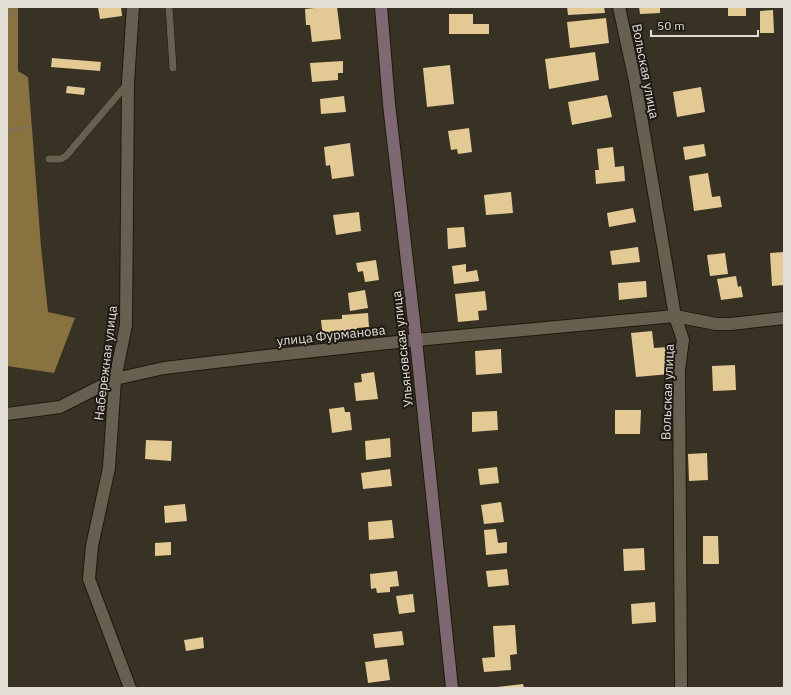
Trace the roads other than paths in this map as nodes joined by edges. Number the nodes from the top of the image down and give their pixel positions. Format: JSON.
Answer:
{"nodes":[{"id":1,"x":133,"y":7,"type":"edge"},
{"id":2,"x":169,"y":7,"type":"edge"},
{"id":3,"x":381,"y":7,"type":"edge"},
{"id":4,"x":619,"y":7,"type":"edge"},
{"id":5,"x":173,"y":68,"type":"dead end"},
{"id":6,"x":128,"y":82,"type":"junction"},
{"id":7,"x":49,"y":159,"type":"dead end"},
{"id":8,"x":676,"y":316,"type":"junction"},
{"id":9,"x":784,"y":318,"type":"edge"},
{"id":10,"x":416,"y":340,"type":"junction"},
{"id":11,"x":115,"y":379,"type":"junction"},
{"id":12,"x":7,"y":414,"type":"edge"},
{"id":13,"x":130,"y":688,"type":"edge"},
{"id":14,"x":452,"y":688,"type":"edge"},
{"id":15,"x":681,"y":688,"type":"edge"}],
"edges":[{"from":1,"to":6,"type":"street","name":"Набережная улица"},
{"from":2,"to":5,"type":"lane"},
{"from":3,"to":10,"type":"street","name":"Ульяновская улица"},
{"from":4,"to":8,"type":"street","name":"Вольская улица"},
{"from":6,"to":7,"type":"lane"},
{"from":6,"to":11,"type":"street","name":"Набережная улица"},
{"from":8,"to":9,"type":"street","name":"улица Фурманова"},
{"from":8,"to":10,"type":"street","name":"улица Фурманова"},
{"from":8,"to":15,"type":"street","name":"Вольская улица"},
{"from":10,"to":11,"type":"street","name":"улица Фурманова"},
{"from":10,"to":14,"type":"street","name":"Ульяновская улица"},
{"from":11,"to":12,"type":"street","name":"улица Фурманова"},
{"from":11,"to":13,"type":"street","name":"Набережная улица"}]}
